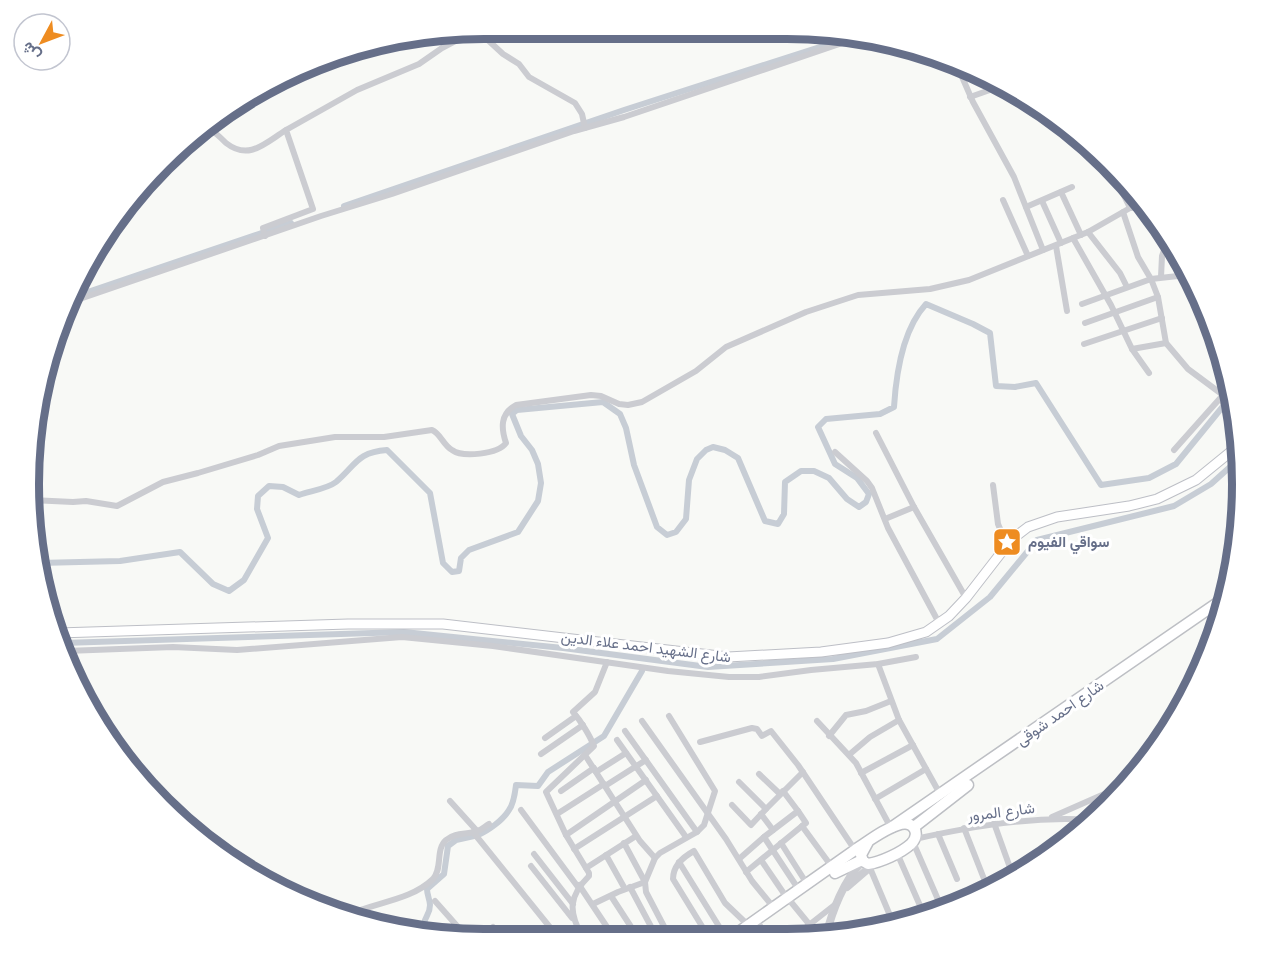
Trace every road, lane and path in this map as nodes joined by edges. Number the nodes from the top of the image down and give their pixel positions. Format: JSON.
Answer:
{"nodes":[{"id":1,"x":487,"y":39,"type":"edge"},
{"id":2,"x":458,"y":40,"type":"edge"},
{"id":3,"x":842,"y":43,"type":"edge"},
{"id":4,"x":961,"y":75,"type":"edge"},
{"id":5,"x":992,"y":89,"type":"edge"},
{"id":6,"x":970,"y":97,"type":"junction"},
{"id":7,"x":584,"y":125,"type":"junction"},
{"id":8,"x":286,"y":130,"type":"junction"},
{"id":9,"x":212,"y":132,"type":"edge"},
{"id":10,"x":1072,"y":187,"type":"dead end"},
{"id":11,"x":1122,"y":191,"type":"edge"},
{"id":12,"x":1062,"y":192,"type":"junction"},
{"id":13,"x":1003,"y":200,"type":"dead end"},
{"id":14,"x":1042,"y":201,"type":"junction"},
{"id":15,"x":1026,"y":207,"type":"junction"},
{"id":16,"x":1130,"y":208,"type":"junction"},
{"id":17,"x":1136,"y":208,"type":"edge"},
{"id":18,"x":1123,"y":212,"type":"junction"},
{"id":19,"x":1088,"y":232,"type":"junction"},
{"id":20,"x":264,"y":234,"type":"junction"},
{"id":21,"x":1081,"y":235,"type":"junction"},
{"id":22,"x":1073,"y":238,"type":"junction"},
{"id":23,"x":1059,"y":244,"type":"junction"},
{"id":24,"x":1164,"y":249,"type":"edge"},
{"id":25,"x":1042,"y":250,"type":"junction"},
{"id":26,"x":1028,"y":256,"type":"junction"},
{"id":27,"x":1180,"y":276,"type":"edge"},
{"id":28,"x":1161,"y":277,"type":"junction"},
{"id":29,"x":1150,"y":279,"type":"junction"},
{"id":30,"x":1127,"y":287,"type":"junction"},
{"id":31,"x":1105,"y":295,"type":"junction"},
{"id":32,"x":1158,"y":297,"type":"junction"},
{"id":33,"x":80,"y":299,"type":"edge"},
{"id":34,"x":1082,"y":304,"type":"dead end"},
{"id":35,"x":1066,"y":311,"type":"dead end"},
{"id":36,"x":1114,"y":313,"type":"junction"},
{"id":37,"x":1162,"y":318,"type":"junction"},
{"id":38,"x":1085,"y":323,"type":"dead end"},
{"id":39,"x":1123,"y":331,"type":"junction"},
{"id":40,"x":1166,"y":343,"type":"junction"},
{"id":41,"x":1084,"y":344,"type":"dead end"},
{"id":42,"x":1132,"y":349,"type":"junction"},
{"id":43,"x":1149,"y":373,"type":"dead end"},
{"id":44,"x":1222,"y":399,"type":"junction"},
{"id":45,"x":1224,"y":402,"type":"edge"},
{"id":46,"x":876,"y":433,"type":"dead end"},
{"id":47,"x":1174,"y":450,"type":"dead end"},
{"id":48,"x":835,"y":452,"type":"dead end"},
{"id":49,"x":1231,"y":452,"type":"edge"},
{"id":50,"x":993,"y":485,"type":"dead end"},
{"id":51,"x":40,"y":500,"type":"edge"},
{"id":52,"x":914,"y":507,"type":"junction"},
{"id":53,"x":885,"y":519,"type":"junction"},
{"id":54,"x":1007,"y":545,"type":"junction"},
{"id":55,"x":966,"y":598,"type":"junction"},
{"id":56,"x":1215,"y":604,"type":"edge"},
{"id":57,"x":1212,"y":614,"type":"edge"},
{"id":58,"x":939,"y":623,"type":"junction"},
{"id":59,"x":65,"y":633,"type":"edge"},
{"id":60,"x":72,"y":651,"type":"edge"},
{"id":61,"x":916,"y":657,"type":"dead end"},
{"id":62,"x":607,"y":662,"type":"junction"},
{"id":63,"x":878,"y":664,"type":"junction"},
{"id":64,"x":891,"y":701,"type":"junction"},
{"id":65,"x":576,"y":716,"type":"junction"},
{"id":66,"x":669,"y":716,"type":"dead end"},
{"id":67,"x":899,"y":720,"type":"junction"},
{"id":68,"x":642,"y":721,"type":"dead end"},
{"id":69,"x":817,"y":722,"type":"dead end"},
{"id":70,"x":583,"y":726,"type":"junction"},
{"id":71,"x":625,"y":731,"type":"dead end"},
{"id":72,"x":829,"y":735,"type":"junction"},
{"id":73,"x":546,"y":738,"type":"dead end"},
{"id":74,"x":617,"y":740,"type":"dead end"},
{"id":75,"x":700,"y":742,"type":"dead end"},
{"id":76,"x":912,"y":745,"type":"junction"},
{"id":77,"x":541,"y":753,"type":"dead end"},
{"id":78,"x":626,"y":753,"type":"junction"},
{"id":79,"x":850,"y":754,"type":"junction"},
{"id":80,"x":585,"y":755,"type":"junction"},
{"id":81,"x":646,"y":760,"type":"junction"},
{"id":82,"x":636,"y":767,"type":"junction"},
{"id":83,"x":926,"y":769,"type":"junction"},
{"id":84,"x":595,"y":770,"type":"junction"},
{"id":85,"x":803,"y":772,"type":"junction"},
{"id":86,"x":861,"y":773,"type":"junction"},
{"id":87,"x":759,"y":774,"type":"dead end"},
{"id":88,"x":646,"y":780,"type":"junction"},
{"id":89,"x":739,"y":782,"type":"dead end"},
{"id":90,"x":605,"y":785,"type":"junction"},
{"id":91,"x":561,"y":791,"type":"dead end"},
{"id":92,"x":1108,"y":792,"type":"edge"},
{"id":93,"x":781,"y":793,"type":"junction"},
{"id":94,"x":941,"y":795,"type":"junction"},
{"id":95,"x":657,"y":796,"type":"junction"},
{"id":96,"x":875,"y":799,"type":"junction"},
{"id":97,"x":450,"y":801,"type":"dead end"},
{"id":98,"x":615,"y":801,"type":"junction"},
{"id":99,"x":732,"y":805,"type":"dead end"},
{"id":100,"x":521,"y":810,"type":"dead end"},
{"id":101,"x":798,"y":811,"type":"junction"},
{"id":102,"x":763,"y":812,"type":"junction"},
{"id":103,"x":558,"y":814,"type":"junction"},
{"id":104,"x":708,"y":814,"type":"junction"},
{"id":105,"x":625,"y":817,"type":"junction"},
{"id":106,"x":1048,"y":819,"type":"junction"},
{"id":107,"x":1079,"y":820,"type":"edge"},
{"id":108,"x":994,"y":823,"type":"junction"},
{"id":109,"x":489,"y":824,"type":"dead end"},
{"id":110,"x":802,"y":826,"type":"junction"},
{"id":111,"x":891,"y":827,"type":"junction"},
{"id":112,"x":914,"y":827,"type":"junction"},
{"id":113,"x":964,"y":828,"type":"junction"},
{"id":114,"x":773,"y":830,"type":"junction"},
{"id":115,"x":475,"y":832,"type":"junction"},
{"id":116,"x":697,"y":832,"type":"junction"},
{"id":117,"x":566,"y":834,"type":"junction"},
{"id":118,"x":938,"y":834,"type":"junction"},
{"id":119,"x":636,"y":836,"type":"junction"},
{"id":120,"x":686,"y":837,"type":"junction"},
{"id":121,"x":764,"y":837,"type":"junction"},
{"id":122,"x":914,"y":841,"type":"junction"},
{"id":123,"x":868,"y":842,"type":"junction"},
{"id":124,"x":624,"y":843,"type":"junction"},
{"id":125,"x":781,"y":843,"type":"junction"},
{"id":126,"x":574,"y":849,"type":"junction"},
{"id":127,"x":774,"y":849,"type":"junction"},
{"id":128,"x":855,"y":850,"type":"junction"},
{"id":129,"x":897,"y":853,"type":"junction"},
{"id":130,"x":534,"y":854,"type":"dead end"},
{"id":131,"x":606,"y":855,"type":"junction"},
{"id":132,"x":655,"y":858,"type":"junction"},
{"id":133,"x":739,"y":859,"type":"junction"},
{"id":134,"x":761,"y":860,"type":"junction"},
{"id":135,"x":679,"y":862,"type":"junction"},
{"id":136,"x":868,"y":863,"type":"junction"},
{"id":137,"x":531,"y":866,"type":"dead end"},
{"id":138,"x":832,"y":867,"type":"junction"},
{"id":139,"x":586,"y":868,"type":"junction"},
{"id":140,"x":1010,"y":869,"type":"edge"},
{"id":141,"x":746,"y":872,"type":"junction"},
{"id":142,"x":957,"y":879,"type":"dead end"},
{"id":143,"x":645,"y":882,"type":"junction"},
{"id":144,"x":985,"y":882,"type":"edge"},
{"id":145,"x":578,"y":886,"type":"junction"},
{"id":146,"x":803,"y":887,"type":"junction"},
{"id":147,"x":627,"y":888,"type":"junction"},
{"id":148,"x":611,"y":896,"type":"junction"},
{"id":149,"x":789,"y":900,"type":"junction"},
{"id":150,"x":435,"y":901,"type":"dead end"},
{"id":151,"x":838,"y":902,"type":"junction"},
{"id":152,"x":939,"y":902,"type":"edge"},
{"id":153,"x":573,"y":904,"type":"junction"},
{"id":154,"x":593,"y":904,"type":"junction"},
{"id":155,"x":774,"y":908,"type":"junction"},
{"id":156,"x":921,"y":908,"type":"edge"},
{"id":157,"x":360,"y":911,"type":"edge"},
{"id":158,"x":890,"y":916,"type":"edge"},
{"id":159,"x":574,"y":921,"type":"junction"},
{"id":160,"x":809,"y":924,"type":"junction"},
{"id":161,"x":828,"y":927,"type":"edge"},
{"id":162,"x":459,"y":928,"type":"edge"},
{"id":163,"x":750,"y":928,"type":"edge"},
{"id":164,"x":804,"y":928,"type":"edge"},
{"id":165,"x":551,"y":929,"type":"edge"},
{"id":166,"x":578,"y":929,"type":"edge"},
{"id":167,"x":609,"y":929,"type":"edge"},
{"id":168,"x":632,"y":929,"type":"edge"},
{"id":169,"x":652,"y":929,"type":"edge"},
{"id":170,"x":665,"y":929,"type":"edge"},
{"id":171,"x":704,"y":929,"type":"edge"},
{"id":172,"x":721,"y":929,"type":"edge"}],
"edges":[{"from":1,"to":7,"type":"street"},
{"from":2,"to":8,"type":"street"},
{"from":3,"to":7,"type":"street"},
{"from":4,"to":6,"type":"street"},
{"from":5,"to":6,"type":"street"},
{"from":6,"to":15,"type":"street"},
{"from":7,"to":20,"type":"street"},
{"from":8,"to":9,"type":"street"},
{"from":8,"to":20,"type":"street"},
{"from":10,"to":12,"type":"street"},
{"from":11,"to":16,"type":"street"},
{"from":12,"to":14,"type":"street"},
{"from":12,"to":21,"type":"street"},
{"from":13,"to":26,"type":"street"},
{"from":14,"to":15,"type":"street"},
{"from":14,"to":23,"type":"street"},
{"from":15,"to":25,"type":"street"},
{"from":16,"to":17,"type":"street"},
{"from":16,"to":18,"type":"street"},
{"from":18,"to":19,"type":"street"},
{"from":18,"to":29,"type":"street"},
{"from":19,"to":21,"type":"street"},
{"from":19,"to":30,"type":"street"},
{"from":20,"to":33,"type":"street"},
{"from":21,"to":22,"type":"street"},
{"from":22,"to":23,"type":"street"},
{"from":22,"to":31,"type":"street"},
{"from":23,"to":25,"type":"street"},
{"from":23,"to":35,"type":"street"},
{"from":24,"to":28,"type":"street"},
{"from":25,"to":26,"type":"street"},
{"from":26,"to":51,"type":"street"},
{"from":27,"to":28,"type":"street"},
{"from":28,"to":29,"type":"street"},
{"from":29,"to":30,"type":"street"},
{"from":29,"to":32,"type":"street"},
{"from":30,"to":31,"type":"street"},
{"from":31,"to":34,"type":"street"},
{"from":31,"to":36,"type":"street"},
{"from":32,"to":36,"type":"street"},
{"from":32,"to":37,"type":"street"},
{"from":36,"to":38,"type":"street"},
{"from":36,"to":39,"type":"street"},
{"from":37,"to":39,"type":"street"},
{"from":37,"to":40,"type":"street"},
{"from":39,"to":41,"type":"street"},
{"from":39,"to":42,"type":"street"},
{"from":40,"to":42,"type":"street"},
{"from":40,"to":44,"type":"street"},
{"from":42,"to":43,"type":"street"},
{"from":44,"to":45,"type":"street"},
{"from":44,"to":47,"type":"street"},
{"from":46,"to":52,"type":"street"},
{"from":48,"to":53,"type":"street"},
{"from":49,"to":54,"type":"main road","name":"شارع الشهيد احمد علاء الدين"},
{"from":50,"to":54,"type":"street"},
{"from":52,"to":53,"type":"street"},
{"from":52,"to":55,"type":"street"},
{"from":53,"to":58,"type":"street"},
{"from":54,"to":55,"type":"main road","name":"شارع الشهيد احمد علاء الدين"},
{"from":55,"to":58,"type":"main road","name":"شارع الشهيد احمد علاء الدين"},
{"from":56,"to":94,"type":"main road","name":"شارع احمد شوقى"},
{"from":57,"to":112,"type":"main road","name":"شارع احمد شوقى"},
{"from":58,"to":59,"type":"main road","name":"شارع الشهيد احمد علاء الدين"},
{"from":60,"to":62,"type":"street"},
{"from":61,"to":63,"type":"street"},
{"from":62,"to":63,"type":"street"},
{"from":62,"to":65,"type":"street"},
{"from":63,"to":64,"type":"street"},
{"from":64,"to":67,"type":"street"},
{"from":64,"to":72,"type":"street"},
{"from":65,"to":70,"type":"street"},
{"from":65,"to":73,"type":"street"},
{"from":66,"to":104,"type":"street"},
{"from":67,"to":76,"type":"street"},
{"from":67,"to":79,"type":"street"},
{"from":68,"to":104,"type":"street"},
{"from":69,"to":72,"type":"street"},
{"from":70,"to":77,"type":"street"},
{"from":70,"to":80,"type":"street"},
{"from":71,"to":81,"type":"street"},
{"from":72,"to":79,"type":"street"},
{"from":74,"to":78,"type":"street"},
{"from":75,"to":85,"type":"street"},
{"from":76,"to":83,"type":"street"},
{"from":76,"to":86,"type":"street"},
{"from":78,"to":82,"type":"street"},
{"from":78,"to":84,"type":"street"},
{"from":79,"to":86,"type":"street"},
{"from":80,"to":84,"type":"street"},
{"from":80,"to":103,"type":"street"},
{"from":81,"to":82,"type":"street"},
{"from":81,"to":116,"type":"street"},
{"from":82,"to":88,"type":"street"},
{"from":82,"to":90,"type":"street"},
{"from":83,"to":94,"type":"street"},
{"from":83,"to":96,"type":"street"},
{"from":84,"to":90,"type":"street"},
{"from":84,"to":91,"type":"street"},
{"from":85,"to":93,"type":"street"},
{"from":85,"to":128,"type":"street"},
{"from":86,"to":96,"type":"street"},
{"from":87,"to":93,"type":"street"},
{"from":88,"to":95,"type":"street"},
{"from":88,"to":98,"type":"street"},
{"from":89,"to":102,"type":"street"},
{"from":90,"to":98,"type":"street"},
{"from":90,"to":103,"type":"street"},
{"from":92,"to":106,"type":"street"},
{"from":93,"to":101,"type":"street"},
{"from":93,"to":102,"type":"street"},
{"from":94,"to":111,"type":"main road","name":"شارع احمد شوقى"},
{"from":95,"to":105,"type":"street"},
{"from":95,"to":120,"type":"street"},
{"from":96,"to":111,"type":"street"},
{"from":97,"to":115,"type":"street"},
{"from":98,"to":105,"type":"street"},
{"from":98,"to":117,"type":"street"},
{"from":99,"to":102,"type":"street"},
{"from":100,"to":145,"type":"street"},
{"from":101,"to":110,"type":"street"},
{"from":101,"to":114,"type":"street"},
{"from":102,"to":114,"type":"street"},
{"from":103,"to":117,"type":"street"},
{"from":104,"to":116,"type":"street"},
{"from":104,"to":133,"type":"street"},
{"from":105,"to":119,"type":"street"},
{"from":105,"to":126,"type":"street"},
{"from":106,"to":107,"type":"street","name":"شارع المرور"},
{"from":106,"to":108,"type":"street","name":"شارع المرور"},
{"from":108,"to":113,"type":"street","name":"شارع المرور"},
{"from":108,"to":140,"type":"street"},
{"from":109,"to":115,"type":"street"},
{"from":110,"to":125,"type":"street"},
{"from":110,"to":138,"type":"street"},
{"from":111,"to":112,"type":"main road"},
{"from":111,"to":123,"type":"main road","name":"شارع احمد شوقى"},
{"from":112,"to":122,"type":"main road"},
{"from":113,"to":118,"type":"street","name":"شارع المرور"},
{"from":113,"to":144,"type":"street"},
{"from":114,"to":121,"type":"street"},
{"from":115,"to":157,"type":"street"},
{"from":115,"to":165,"type":"street"},
{"from":116,"to":120,"type":"street"},
{"from":117,"to":126,"type":"street"},
{"from":118,"to":122,"type":"street","name":"شارع المرور"},
{"from":118,"to":142,"type":"street"},
{"from":119,"to":124,"type":"street"},
{"from":119,"to":132,"type":"street"},
{"from":120,"to":132,"type":"street"},
{"from":121,"to":127,"type":"street"},
{"from":121,"to":133,"type":"street"},
{"from":122,"to":129,"type":"main road"},
{"from":122,"to":152,"type":"street"},
{"from":123,"to":128,"type":"main road","name":"شارع احمد شوقى"},
{"from":123,"to":136,"type":"main road"},
{"from":124,"to":131,"type":"street"},
{"from":124,"to":143,"type":"street"},
{"from":125,"to":127,"type":"street"},
{"from":125,"to":146,"type":"street"},
{"from":126,"to":139,"type":"street"},
{"from":127,"to":134,"type":"street"},
{"from":127,"to":146,"type":"street"},
{"from":128,"to":138,"type":"main road","name":"شارع احمد شوقى"},
{"from":129,"to":136,"type":"main road"},
{"from":129,"to":156,"type":"street"},
{"from":130,"to":153,"type":"street"},
{"from":131,"to":139,"type":"street"},
{"from":131,"to":147,"type":"street"},
{"from":132,"to":143,"type":"street"},
{"from":133,"to":141,"type":"street"},
{"from":134,"to":141,"type":"street"},
{"from":134,"to":149,"type":"street"},
{"from":135,"to":163,"type":"street"},
{"from":135,"to":171,"type":"street"},
{"from":135,"to":172,"type":"street"},
{"from":136,"to":149,"type":"main road"},
{"from":136,"to":151,"type":"street"},
{"from":136,"to":158,"type":"street"},
{"from":137,"to":159,"type":"street"},
{"from":138,"to":146,"type":"main road","name":"شارع احمد شوقى"},
{"from":139,"to":145,"type":"street"},
{"from":141,"to":155,"type":"street"},
{"from":143,"to":147,"type":"street"},
{"from":143,"to":170,"type":"street"},
{"from":145,"to":153,"type":"street"},
{"from":145,"to":154,"type":"street"},
{"from":146,"to":149,"type":"main road","name":"شارع احمد شوقى"},
{"from":147,"to":148,"type":"street"},
{"from":147,"to":169,"type":"street"},
{"from":148,"to":154,"type":"street"},
{"from":148,"to":168,"type":"street"},
{"from":149,"to":155,"type":"main road"},
{"from":149,"to":160,"type":"street"},
{"from":149,"to":163,"type":"main road"},
{"from":150,"to":162,"type":"street"},
{"from":151,"to":160,"type":"street"},
{"from":151,"to":161,"type":"street"},
{"from":153,"to":159,"type":"street"},
{"from":154,"to":167,"type":"street"},
{"from":155,"to":163,"type":"main road"},
{"from":159,"to":166,"type":"street"},
{"from":160,"to":164,"type":"street"}]}
